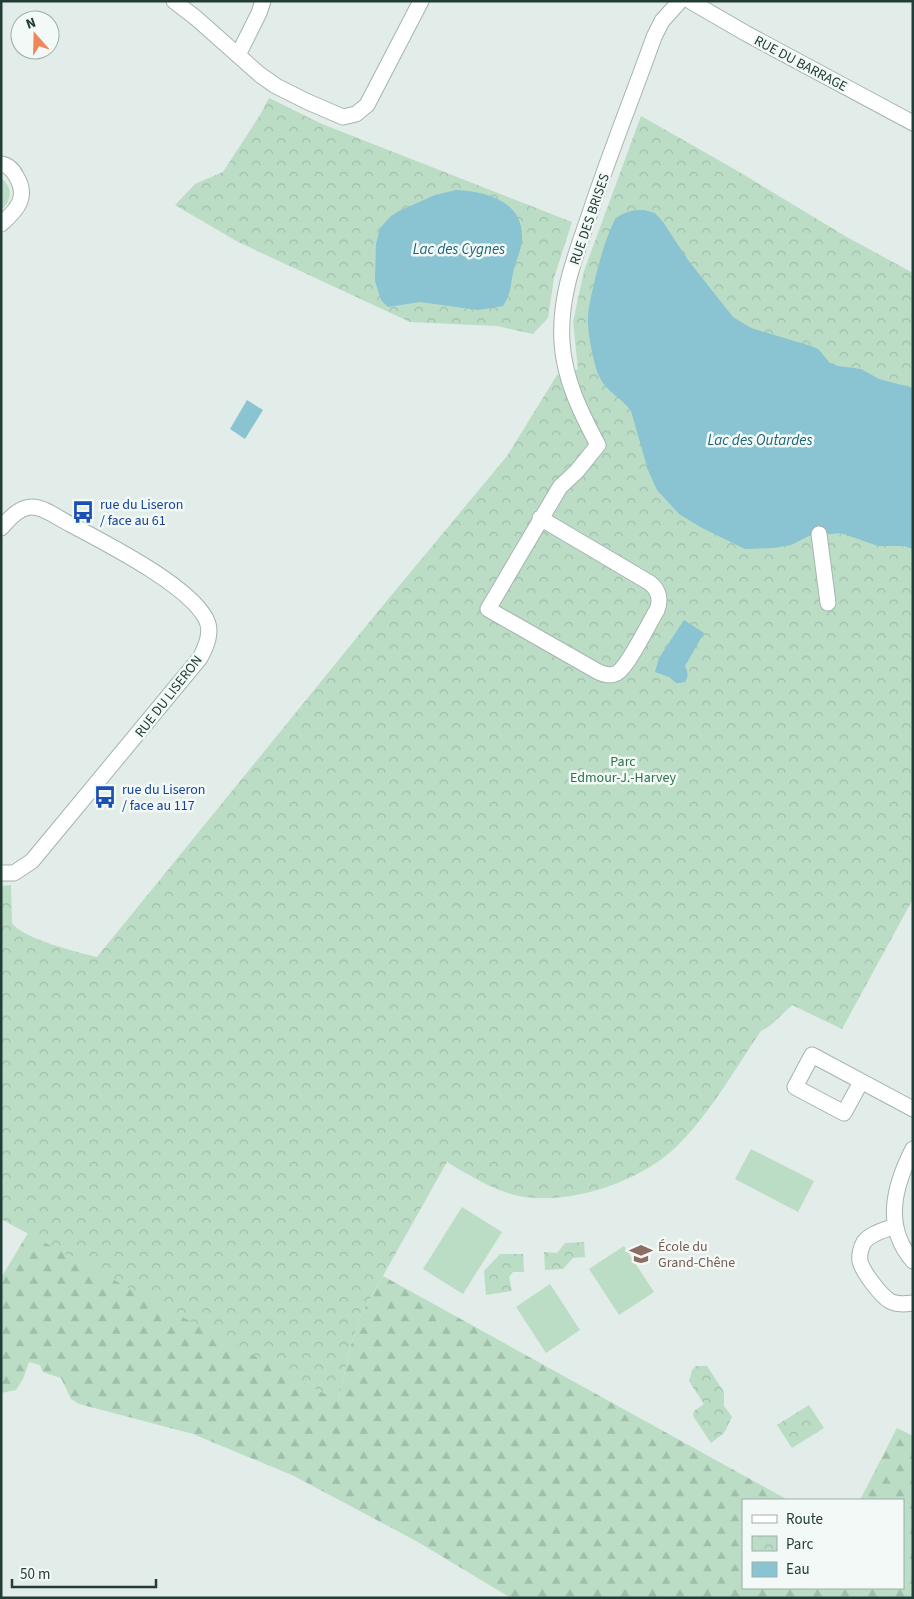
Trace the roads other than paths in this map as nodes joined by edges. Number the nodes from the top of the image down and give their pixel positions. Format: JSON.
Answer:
{"nodes":[{"id":1,"x":174,"y":1,"type":"edge"},
{"id":2,"x":263,"y":1,"type":"edge"},
{"id":3,"x":420,"y":1,"type":"edge"},
{"id":4,"x":680,"y":1,"type":"edge"},
{"id":5,"x":690,"y":1,"type":"edge"},
{"id":6,"x":238,"y":55,"type":"junction"},
{"id":7,"x":913,"y":122,"type":"edge"},
{"id":8,"x":1,"y":164,"type":"edge"},
{"id":9,"x":1,"y":224,"type":"edge"},
{"id":10,"x":540,"y":518,"type":"junction"},
{"id":11,"x":1,"y":528,"type":"edge"},
{"id":12,"x":819,"y":534,"type":"dead end"},
{"id":13,"x":828,"y":603,"type":"dead end"},
{"id":14,"x":1,"y":872,"type":"edge"},
{"id":15,"x":861,"y":1082,"type":"dead end"},
{"id":16,"x":913,"y":1109,"type":"edge"},
{"id":17,"x":913,"y":1150,"type":"edge"},
{"id":18,"x":895,"y":1226,"type":"junction"},
{"id":19,"x":913,"y":1261,"type":"edge"},
{"id":20,"x":913,"y":1303,"type":"edge"}],
"edges":[{"from":1,"to":6,"type":"street"},
{"from":2,"to":6,"type":"street"},
{"from":3,"to":6,"type":"street"},
{"from":4,"to":10,"type":"street","name":"RUE DES BRISES"},
{"from":5,"to":7,"type":"street","name":"RUE DU BARRAGE"},
{"from":8,"to":9,"type":"street"},
{"from":10,"to":10,"type":"street"},
{"from":11,"to":14,"type":"street","name":"RUE DU LISERON"},
{"from":12,"to":13,"type":"street"},
{"from":15,"to":16,"type":"street"},
{"from":17,"to":18,"type":"street"},
{"from":18,"to":19,"type":"street"},
{"from":18,"to":20,"type":"street"}]}
